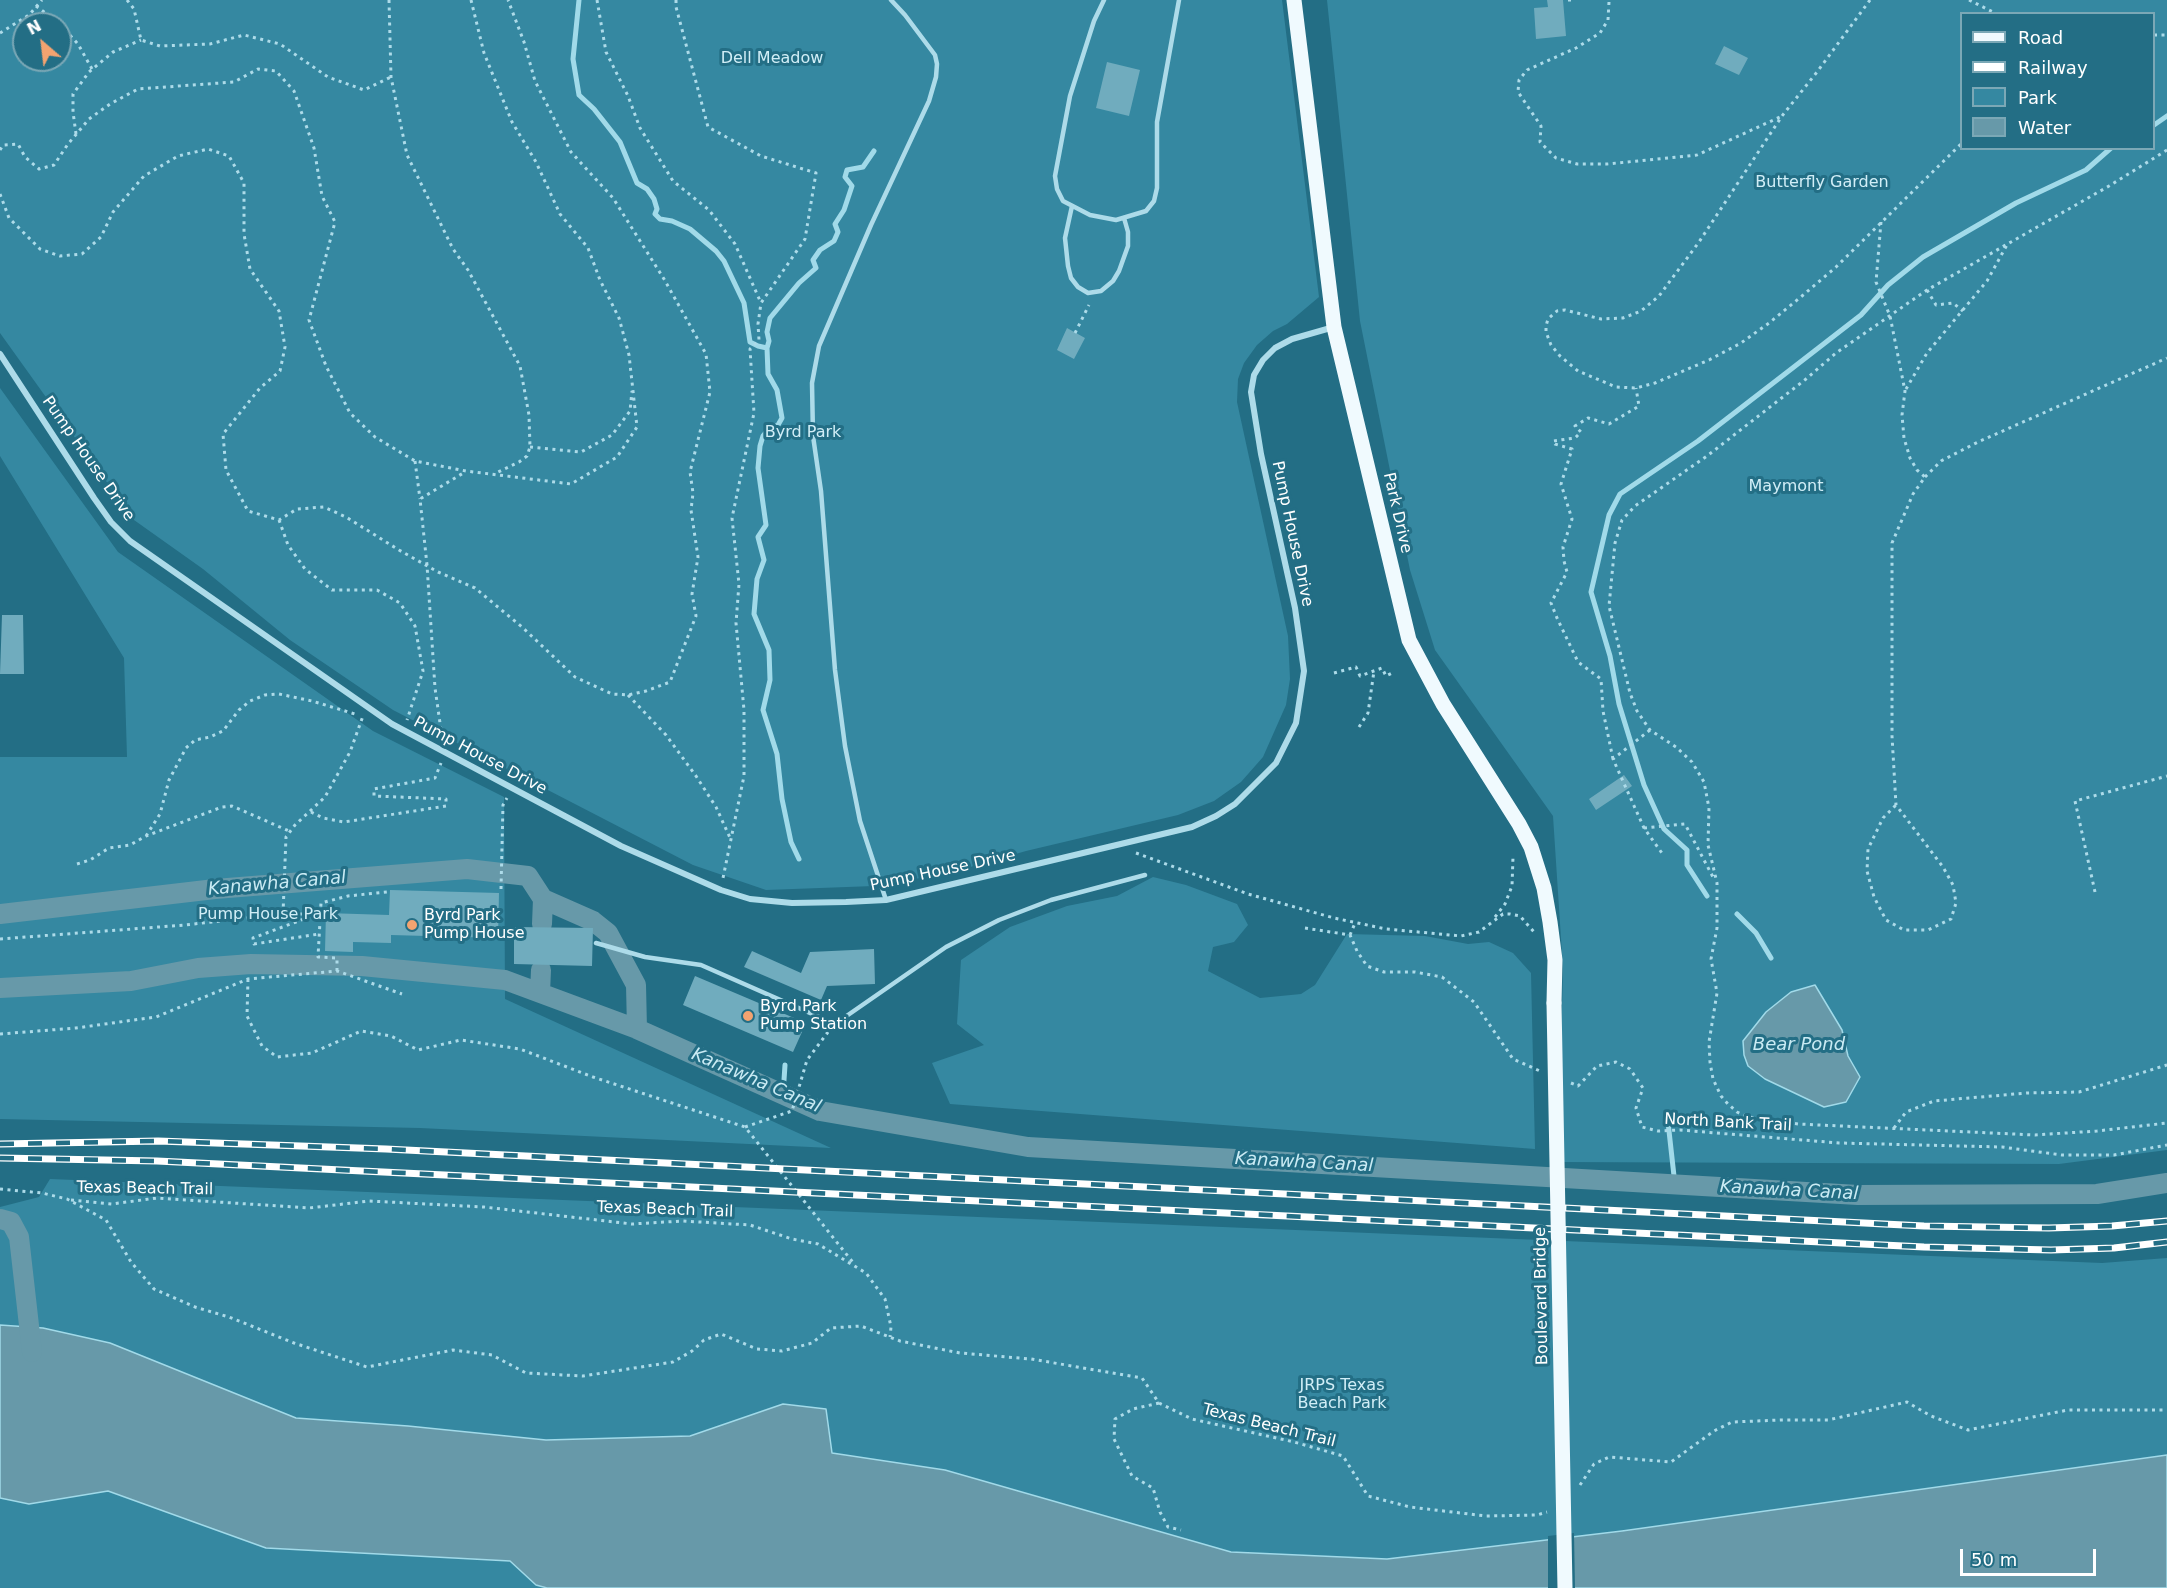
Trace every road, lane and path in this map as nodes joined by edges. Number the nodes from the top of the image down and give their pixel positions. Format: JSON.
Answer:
{"nodes":[{"id":1,"x":42,"y":0,"type":"edge"},
{"id":2,"x":127,"y":0,"type":"edge"},
{"id":3,"x":389,"y":0,"type":"edge"},
{"id":4,"x":471,"y":0,"type":"edge"},
{"id":5,"x":508,"y":0,"type":"edge"},
{"id":6,"x":597,"y":0,"type":"edge"},
{"id":7,"x":676,"y":0,"type":"edge"},
{"id":8,"x":891,"y":0,"type":"edge"},
{"id":9,"x":1104,"y":0,"type":"edge"},
{"id":10,"x":1179,"y":0,"type":"edge"},
{"id":11,"x":1294,"y":0,"type":"edge"},
{"id":12,"x":1870,"y":0,"type":"edge"},
{"id":13,"x":1969,"y":0,"type":"edge"},
{"id":14,"x":1609,"y":2,"type":"dead end"},
{"id":15,"x":36,"y":6,"type":"junction"},
{"id":16,"x":44,"y":12,"type":"edge"},
{"id":17,"x":1992,"y":12,"type":"edge"},
{"id":18,"x":0,"y":33,"type":"edge"},
{"id":19,"x":72,"y":37,"type":"edge"},
{"id":20,"x":141,"y":40,"type":"junction"},
{"id":21,"x":92,"y":69,"type":"junction"},
{"id":22,"x":391,"y":77,"type":"junction"},
{"id":23,"x":1782,"y":116,"type":"junction"},
{"id":24,"x":76,"y":134,"type":"junction"},
{"id":25,"x":1960,"y":145,"type":"edge"},
{"id":26,"x":0,"y":150,"type":"edge"},
{"id":27,"x":2167,"y":150,"type":"edge"},
{"id":28,"x":0,"y":194,"type":"edge"},
{"id":29,"x":1072,"y":206,"type":"junction"},
{"id":30,"x":1124,"y":218,"type":"junction"},
{"id":31,"x":1881,"y":222,"type":"junction"},
{"id":32,"x":2008,"y":242,"type":"junction"},
{"id":33,"x":1927,"y":290,"type":"junction"},
{"id":34,"x":1094,"y":292,"type":"junction"},
{"id":35,"x":761,"y":303,"type":"junction"},
{"id":36,"x":1964,"y":311,"type":"junction"},
{"id":37,"x":1890,"y":316,"type":"junction"},
{"id":38,"x":1334,"y":327,"type":"junction"},
{"id":39,"x":1076,"y":333,"type":"dead end"},
{"id":40,"x":0,"y":354,"type":"edge"},
{"id":41,"x":2167,"y":358,"type":"edge"},
{"id":42,"x":633,"y":382,"type":"junction"},
{"id":43,"x":1636,"y":388,"type":"junction"},
{"id":44,"x":1905,"y":391,"type":"junction"},
{"id":45,"x":530,"y":447,"type":"junction"},
{"id":46,"x":415,"y":461,"type":"junction"},
{"id":47,"x":466,"y":471,"type":"junction"},
{"id":48,"x":495,"y":474,"type":"junction"},
{"id":49,"x":1925,"y":477,"type":"junction"},
{"id":50,"x":420,"y":499,"type":"junction"},
{"id":51,"x":279,"y":520,"type":"junction"},
{"id":52,"x":427,"y":565,"type":"junction"},
{"id":53,"x":1374,"y":671,"type":"junction"},
{"id":54,"x":1334,"y":672,"type":"dead end"},
{"id":55,"x":1392,"y":674,"type":"dead end"},
{"id":56,"x":628,"y":695,"type":"junction"},
{"id":57,"x":366,"y":705,"type":"junction"},
{"id":58,"x":362,"y":716,"type":"junction"},
{"id":59,"x":1359,"y":728,"type":"dead end"},
{"id":60,"x":1650,"y":730,"type":"junction"},
{"id":61,"x":405,"y":731,"type":"junction"},
{"id":62,"x":445,"y":753,"type":"junction"},
{"id":63,"x":1613,"y":759,"type":"junction"},
{"id":64,"x":2167,"y":776,"type":"edge"},
{"id":65,"x":503,"y":805,"type":"dead end"},
{"id":66,"x":1896,"y":805,"type":"junction"},
{"id":67,"x":311,"y":812,"type":"junction"},
{"id":68,"x":1644,"y":828,"type":"junction"},
{"id":69,"x":289,"y":831,"type":"junction"},
{"id":70,"x":146,"y":836,"type":"junction"},
{"id":71,"x":732,"y":842,"type":"junction"},
{"id":72,"x":1114,"y":846,"type":"junction"},
{"id":73,"x":1665,"y":856,"type":"dead end"},
{"id":74,"x":1513,"y":857,"type":"dead end"},
{"id":75,"x":77,"y":864,"type":"dead end"},
{"id":76,"x":1145,"y":875,"type":"dead end"},
{"id":77,"x":1717,"y":883,"type":"junction"},
{"id":78,"x":501,"y":888,"type":"dead end"},
{"id":79,"x":721,"y":890,"type":"junction"},
{"id":80,"x":387,"y":892,"type":"dead end"},
{"id":81,"x":2095,"y":892,"type":"dead end"},
{"id":82,"x":886,"y":900,"type":"junction"},
{"id":83,"x":305,"y":912,"type":"junction"},
{"id":84,"x":283,"y":914,"type":"junction"},
{"id":85,"x":319,"y":914,"type":"junction"},
{"id":86,"x":1492,"y":921,"type":"junction"},
{"id":87,"x":1355,"y":922,"type":"junction"},
{"id":88,"x":1305,"y":928,"type":"dead end"},
{"id":89,"x":1534,"y":932,"type":"dead end"},
{"id":90,"x":319,"y":934,"type":"junction"},
{"id":91,"x":1350,"y":935,"type":"junction"},
{"id":92,"x":0,"y":939,"type":"edge"},
{"id":93,"x":596,"y":943,"type":"dead end"},
{"id":94,"x":337,"y":971,"type":"junction"},
{"id":95,"x":249,"y":979,"type":"junction"},
{"id":96,"x":402,"y":993,"type":"dead end"},
{"id":97,"x":1554,"y":1003,"type":"joint"},
{"id":98,"x":835,"y":1024,"type":"junction"},
{"id":99,"x":0,"y":1034,"type":"edge"},
{"id":100,"x":2167,"y":1065,"type":"edge"},
{"id":101,"x":1540,"y":1071,"type":"dead end"},
{"id":102,"x":1568,"y":1082,"type":"dead end"},
{"id":103,"x":2167,"y":1123,"type":"edge"},
{"id":104,"x":745,"y":1127,"type":"junction"},
{"id":105,"x":1894,"y":1128,"type":"junction"},
{"id":106,"x":2167,"y":1146,"type":"edge"},
{"id":107,"x":0,"y":1189,"type":"edge"},
{"id":108,"x":67,"y":1199,"type":"junction"},
{"id":109,"x":856,"y":1268,"type":"junction"},
{"id":110,"x":890,"y":1337,"type":"junction"},
{"id":111,"x":1158,"y":1403,"type":"junction"},
{"id":112,"x":2167,"y":1410,"type":"edge"},
{"id":113,"x":1577,"y":1489,"type":"dead end"},
{"id":114,"x":1557,"y":1509,"type":"dead end"},
{"id":115,"x":1181,"y":1530,"type":"dead end"},
{"id":116,"x":1565,"y":1588,"type":"edge"}],
"edges":[{"from":1,"to":15,"type":"path"},
{"from":2,"to":20,"type":"path"},
{"from":3,"to":22,"type":"path"},
{"from":4,"to":42,"type":"path"},
{"from":5,"to":56,"type":"path"},
{"from":6,"to":35,"type":"path"},
{"from":7,"to":35,"type":"path"},
{"from":8,"to":82,"type":"lane"},
{"from":9,"to":29,"type":"lane"},
{"from":10,"to":30,"type":"lane"},
{"from":11,"to":38,"type":"main road","name":"Park Drive"},
{"from":12,"to":23,"type":"path"},
{"from":13,"to":17,"type":"path"},
{"from":14,"to":23,"type":"path"},
{"from":15,"to":16,"type":"path"},
{"from":15,"to":18,"type":"path"},
{"from":19,"to":21,"type":"path"},
{"from":20,"to":21,"type":"path"},
{"from":20,"to":22,"type":"path"},
{"from":21,"to":24,"type":"path"},
{"from":22,"to":45,"type":"path"},
{"from":23,"to":43,"type":"path"},
{"from":24,"to":26,"type":"path"},
{"from":24,"to":46,"type":"path"},
{"from":25,"to":31,"type":"path"},
{"from":27,"to":32,"type":"path"},
{"from":28,"to":51,"type":"path"},
{"from":29,"to":30,"type":"lane"},
{"from":29,"to":34,"type":"lane"},
{"from":30,"to":34,"type":"lane"},
{"from":31,"to":37,"type":"path"},
{"from":31,"to":43,"type":"path"},
{"from":32,"to":33,"type":"path"},
{"from":32,"to":36,"type":"path"},
{"from":33,"to":36,"type":"path"},
{"from":33,"to":37,"type":"path"},
{"from":34,"to":39,"type":"path"},
{"from":35,"to":71,"type":"path"},
{"from":36,"to":44,"type":"path"},
{"from":37,"to":44,"type":"path"},
{"from":37,"to":60,"type":"path"},
{"from":38,"to":72,"type":"street","name":"Pump House Drive"},
{"from":38,"to":97,"type":"main road","name":"Park Drive"},
{"from":40,"to":57,"type":"street","name":"Pump House Drive"},
{"from":41,"to":49,"type":"path"},
{"from":42,"to":45,"type":"path"},
{"from":42,"to":48,"type":"path"},
{"from":43,"to":63,"type":"path"},
{"from":44,"to":49,"type":"path"},
{"from":45,"to":48,"type":"path"},
{"from":46,"to":47,"type":"path"},
{"from":46,"to":50,"type":"path"},
{"from":47,"to":48,"type":"path"},
{"from":47,"to":50,"type":"path"},
{"from":49,"to":66,"type":"path"},
{"from":50,"to":52,"type":"path"},
{"from":51,"to":52,"type":"path"},
{"from":51,"to":61,"type":"path"},
{"from":52,"to":56,"type":"path"},
{"from":52,"to":62,"type":"path"},
{"from":53,"to":54,"type":"path"},
{"from":53,"to":55,"type":"path"},
{"from":53,"to":59,"type":"path"},
{"from":56,"to":71,"type":"path"},
{"from":57,"to":58,"type":"path"},
{"from":57,"to":61,"type":"street","name":"Pump House Drive"},
{"from":58,"to":67,"type":"path"},
{"from":58,"to":70,"type":"path"},
{"from":60,"to":63,"type":"path"},
{"from":60,"to":77,"type":"path"},
{"from":61,"to":62,"type":"street","name":"Pump House Drive"},
{"from":62,"to":67,"type":"path"},
{"from":62,"to":79,"type":"street","name":"Pump House Drive"},
{"from":63,"to":68,"type":"path"},
{"from":64,"to":81,"type":"path"},
{"from":65,"to":78,"type":"path"},
{"from":66,"to":66,"type":"path"},
{"from":67,"to":69,"type":"path"},
{"from":68,"to":73,"type":"path"},
{"from":68,"to":77,"type":"path"},
{"from":69,"to":70,"type":"path"},
{"from":69,"to":84,"type":"path"},
{"from":70,"to":75,"type":"path"},
{"from":71,"to":79,"type":"path"},
{"from":72,"to":82,"type":"street","name":"Pump House Drive"},
{"from":72,"to":87,"type":"path"},
{"from":74,"to":86,"type":"path"},
{"from":76,"to":98,"type":"lane"},
{"from":77,"to":105,"type":"path"},
{"from":79,"to":82,"type":"street","name":"Pump House Drive"},
{"from":80,"to":85,"type":"path"},
{"from":83,"to":84,"type":"path"},
{"from":83,"to":85,"type":"path"},
{"from":83,"to":90,"type":"path"},
{"from":84,"to":92,"type":"path"},
{"from":85,"to":90,"type":"path"},
{"from":86,"to":87,"type":"path"},
{"from":86,"to":89,"type":"path"},
{"from":87,"to":91,"type":"path"},
{"from":88,"to":91,"type":"path"},
{"from":90,"to":94,"type":"path"},
{"from":91,"to":101,"type":"path"},
{"from":93,"to":98,"type":"lane"},
{"from":94,"to":95,"type":"path"},
{"from":94,"to":96,"type":"path"},
{"from":95,"to":99,"type":"path"},
{"from":95,"to":104,"type":"path"},
{"from":97,"to":116,"type":"main road","name":"Boulevard Bridge","bridge":true},
{"from":98,"to":104,"type":"path"},
{"from":100,"to":105,"type":"path"},
{"from":102,"to":106,"type":"path","name":"North Bank Trail"},
{"from":103,"to":105,"type":"path"},
{"from":104,"to":109,"type":"path"},
{"from":107,"to":108,"type":"path"},
{"from":108,"to":109,"type":"path","name":"Texas Beach Trail"},
{"from":108,"to":110,"type":"path","name":"Texas Beach Trail"},
{"from":109,"to":110,"type":"path","name":"Texas Beach Trail"},
{"from":110,"to":111,"type":"path","name":"Texas Beach Trail"},
{"from":111,"to":114,"type":"path","name":"Texas Beach Trail"},
{"from":111,"to":115,"type":"path"},
{"from":112,"to":113,"type":"path"}]}
